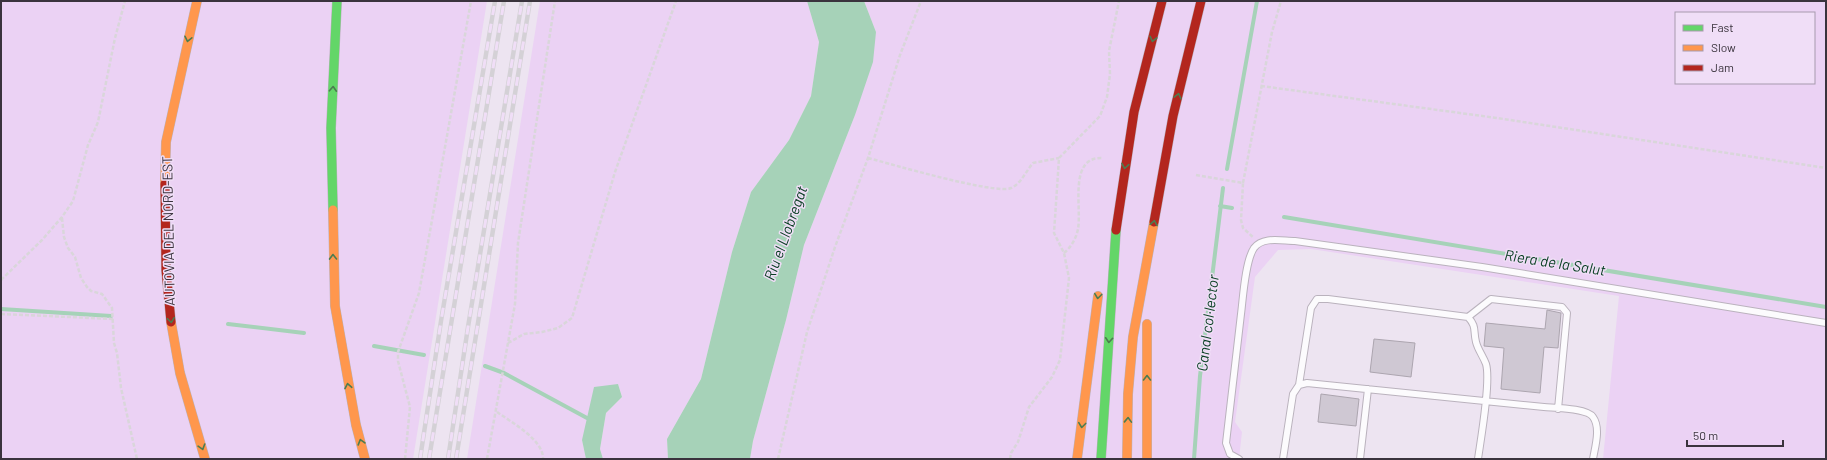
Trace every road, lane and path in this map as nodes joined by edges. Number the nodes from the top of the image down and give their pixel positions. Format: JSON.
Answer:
{"nodes":[{"id":1,"x":125,"y":1,"type":"edge"},
{"id":2,"x":197,"y":1,"type":"edge"},
{"id":3,"x":337,"y":1,"type":"edge"},
{"id":4,"x":471,"y":1,"type":"edge"},
{"id":5,"x":555,"y":1,"type":"edge"},
{"id":6,"x":676,"y":1,"type":"edge"},
{"id":7,"x":921,"y":1,"type":"edge"},
{"id":8,"x":1120,"y":1,"type":"edge"},
{"id":9,"x":1162,"y":1,"type":"edge"},
{"id":10,"x":1201,"y":1,"type":"edge"},
{"id":11,"x":1280,"y":1,"type":"edge"},
{"id":12,"x":1261,"y":86,"type":"junction"},
{"id":13,"x":868,"y":158,"type":"junction"},
{"id":14,"x":1059,"y":158,"type":"junction"},
{"id":15,"x":1103,"y":158,"type":"dead end"},
{"id":16,"x":1826,"y":168,"type":"edge"},
{"id":17,"x":1196,"y":175,"type":"dead end"},
{"id":18,"x":1241,"y":182,"type":"junction"},
{"id":19,"x":62,"y":217,"type":"junction"},
{"id":20,"x":1117,"y":218,"type":"junction"},
{"id":21,"x":1261,"y":242,"type":"junction"},
{"id":22,"x":1064,"y":253,"type":"junction"},
{"id":23,"x":1148,"y":262,"type":"junction"},
{"id":24,"x":1104,"y":271,"type":"dead end"},
{"id":25,"x":1,"y":280,"type":"edge"},
{"id":26,"x":1100,"y":286,"type":"dead end"},
{"id":27,"x":1,"y":314,"type":"edge"},
{"id":28,"x":1468,"y":317,"type":"junction"},
{"id":29,"x":114,"y":319,"type":"junction"},
{"id":30,"x":1826,"y":323,"type":"edge"},
{"id":31,"x":508,"y":344,"type":"junction"},
{"id":32,"x":1299,"y":385,"type":"junction"},
{"id":33,"x":1368,"y":389,"type":"junction"},
{"id":34,"x":1485,"y":401,"type":"junction"},
{"id":35,"x":1558,"y":409,"type":"junction"},
{"id":36,"x":497,"y":412,"type":"junction"},
{"id":37,"x":137,"y":459,"type":"edge"},
{"id":38,"x":205,"y":459,"type":"edge"},
{"id":39,"x":365,"y":459,"type":"edge"},
{"id":40,"x":404,"y":459,"type":"edge"},
{"id":41,"x":487,"y":459,"type":"edge"},
{"id":42,"x":543,"y":459,"type":"edge"},
{"id":43,"x":778,"y":459,"type":"edge"},
{"id":44,"x":1010,"y":459,"type":"edge"},
{"id":45,"x":1077,"y":459,"type":"edge"},
{"id":46,"x":1101,"y":459,"type":"edge"},
{"id":47,"x":1127,"y":459,"type":"edge"},
{"id":48,"x":1147,"y":459,"type":"edge"},
{"id":49,"x":1238,"y":459,"type":"edge"},
{"id":50,"x":1283,"y":459,"type":"edge"},
{"id":51,"x":1360,"y":459,"type":"edge"},
{"id":52,"x":1478,"y":459,"type":"edge"},
{"id":53,"x":1593,"y":459,"type":"edge"}],
"edges":[{"from":1,"to":19,"type":"path"},
{"from":2,"to":38,"type":"highway","name":"AUTOVIA DEL NORD-EST","one_way":true},
{"from":39,"to":3,"type":"highway","one_way":true},
{"from":4,"to":40,"type":"path"},
{"from":5,"to":31,"type":"path"},
{"from":6,"to":31,"type":"path"},
{"from":7,"to":13,"type":"path"},
{"from":8,"to":14,"type":"path"},
{"from":9,"to":20,"type":"highway","one_way":true},
{"from":23,"to":10,"type":"highway","one_way":true},
{"from":11,"to":12,"type":"path"},
{"from":12,"to":16,"type":"path"},
{"from":12,"to":18,"type":"path"},
{"from":13,"to":14,"type":"path"},
{"from":13,"to":43,"type":"path"},
{"from":14,"to":22,"type":"path"},
{"from":15,"to":22,"type":"path"},
{"from":17,"to":18,"type":"path"},
{"from":18,"to":21,"type":"path"},
{"from":19,"to":25,"type":"path"},
{"from":19,"to":29,"type":"path"},
{"from":20,"to":24,"type":"highway"},
{"from":20,"to":46,"type":"highway","one_way":true},
{"from":21,"to":30,"type":"lane"},
{"from":21,"to":49,"type":"lane"},
{"from":22,"to":44,"type":"path"},
{"from":47,"to":23,"type":"highway","one_way":true},
{"from":48,"to":23,"type":"highway","one_way":true},
{"from":26,"to":45,"type":"highway","one_way":true},
{"from":27,"to":29,"type":"path"},
{"from":28,"to":32,"type":"lane"},
{"from":28,"to":34,"type":"lane"},
{"from":28,"to":35,"type":"lane"},
{"from":29,"to":37,"type":"path"},
{"from":31,"to":36,"type":"path"},
{"from":32,"to":33,"type":"lane"},
{"from":32,"to":50,"type":"lane"},
{"from":33,"to":34,"type":"lane"},
{"from":33,"to":51,"type":"lane"},
{"from":34,"to":35,"type":"lane"},
{"from":34,"to":52,"type":"lane"},
{"from":35,"to":53,"type":"lane"},
{"from":36,"to":41,"type":"path"},
{"from":36,"to":42,"type":"path"}]}
